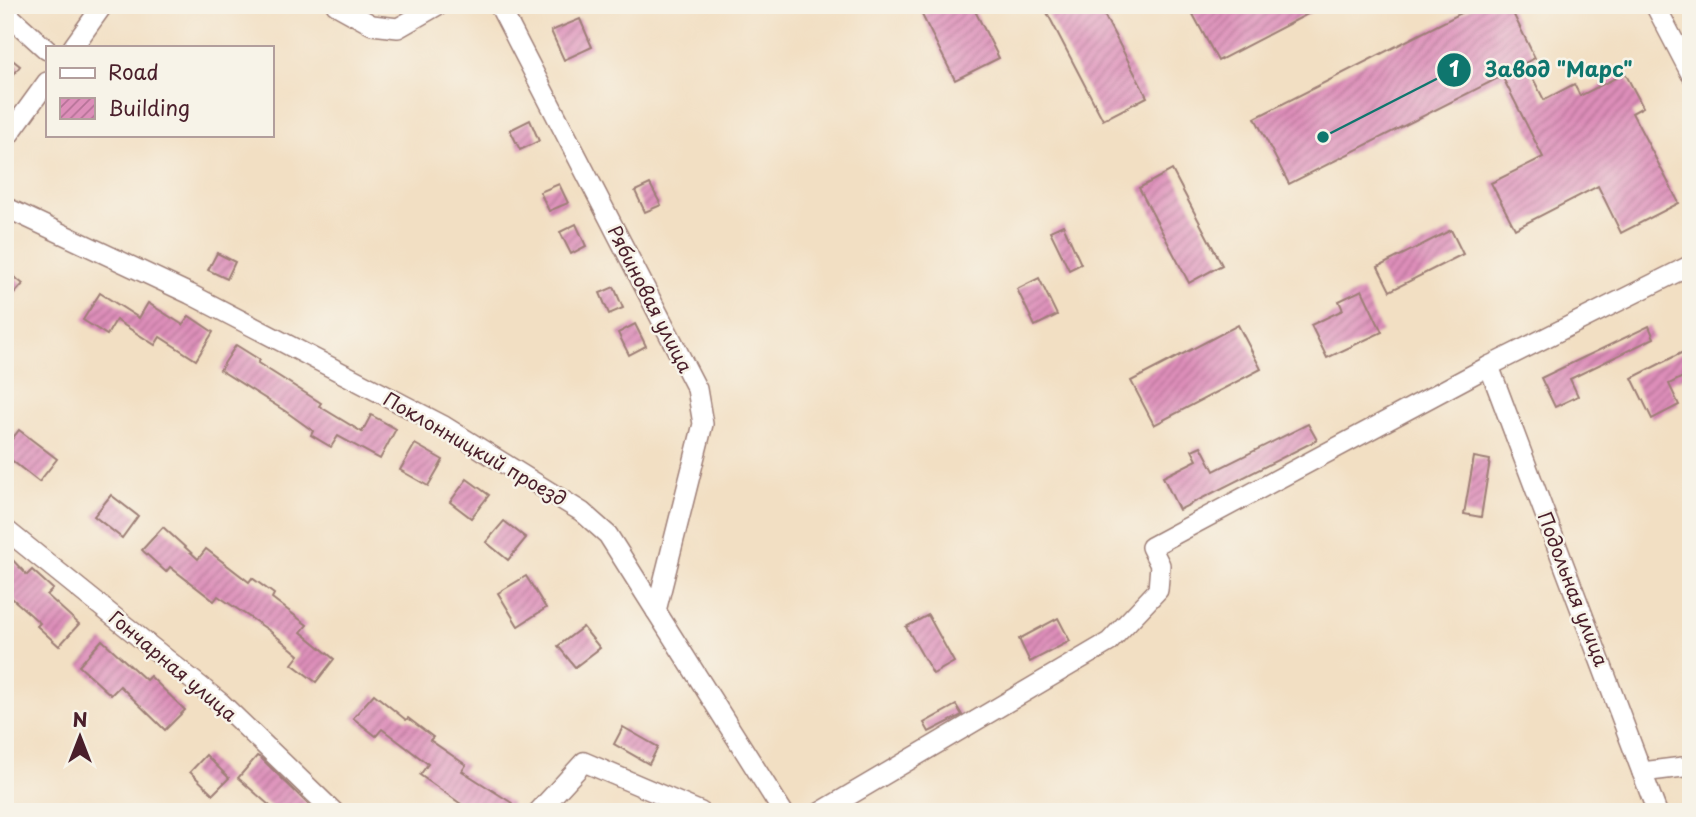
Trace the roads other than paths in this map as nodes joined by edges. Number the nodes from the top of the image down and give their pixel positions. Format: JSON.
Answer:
{"nodes":[{"id":1,"x":103,"y":5,"type":"edge"},
{"id":2,"x":336,"y":5,"type":"edge"},
{"id":3,"x":438,"y":5,"type":"edge"},
{"id":4,"x":499,"y":5,"type":"edge"},
{"id":5,"x":1655,"y":5,"type":"edge"},
{"id":6,"x":5,"y":12,"type":"edge"},
{"id":7,"x":74,"y":46,"type":"edge"},
{"id":8,"x":46,"y":49,"type":"edge"},
{"id":9,"x":1691,"y":74,"type":"edge"},
{"id":10,"x":46,"y":83,"type":"edge"},
{"id":11,"x":5,"y":139,"type":"edge"},
{"id":12,"x":5,"y":207,"type":"edge"},
{"id":13,"x":1691,"y":265,"type":"edge"},
{"id":14,"x":1489,"y":366,"type":"junction"},
{"id":15,"x":5,"y":529,"type":"edge"},
{"id":16,"x":656,"y":611,"type":"junction"},
{"id":17,"x":1691,"y":766,"type":"edge"},
{"id":18,"x":1642,"y":772,"type":"junction"},
{"id":19,"x":334,"y":812,"type":"edge"},
{"id":20,"x":538,"y":812,"type":"edge"},
{"id":21,"x":701,"y":812,"type":"edge"},
{"id":22,"x":783,"y":812,"type":"edge"},
{"id":23,"x":821,"y":812,"type":"edge"},
{"id":24,"x":1657,"y":812,"type":"edge"}],
"edges":[{"from":1,"to":7,"type":"street"},
{"from":2,"to":3,"type":"street"},
{"from":4,"to":16,"type":"street","name":"Рябиновая улица"},
{"from":5,"to":9,"type":"street"},
{"from":6,"to":8,"type":"street"},
{"from":10,"to":11,"type":"street"},
{"from":12,"to":16,"type":"street","name":"Поклонницкий проезд"},
{"from":13,"to":14,"type":"street"},
{"from":14,"to":18,"type":"street","name":"Подольная улица"},
{"from":14,"to":23,"type":"street"},
{"from":15,"to":19,"type":"street","name":"Гончарная улица"},
{"from":16,"to":22,"type":"street","name":"Поклонницкий проезд"},
{"from":17,"to":18,"type":"street"},
{"from":18,"to":24,"type":"street","name":"Подольная улица"},
{"from":20,"to":21,"type":"street"}]}
